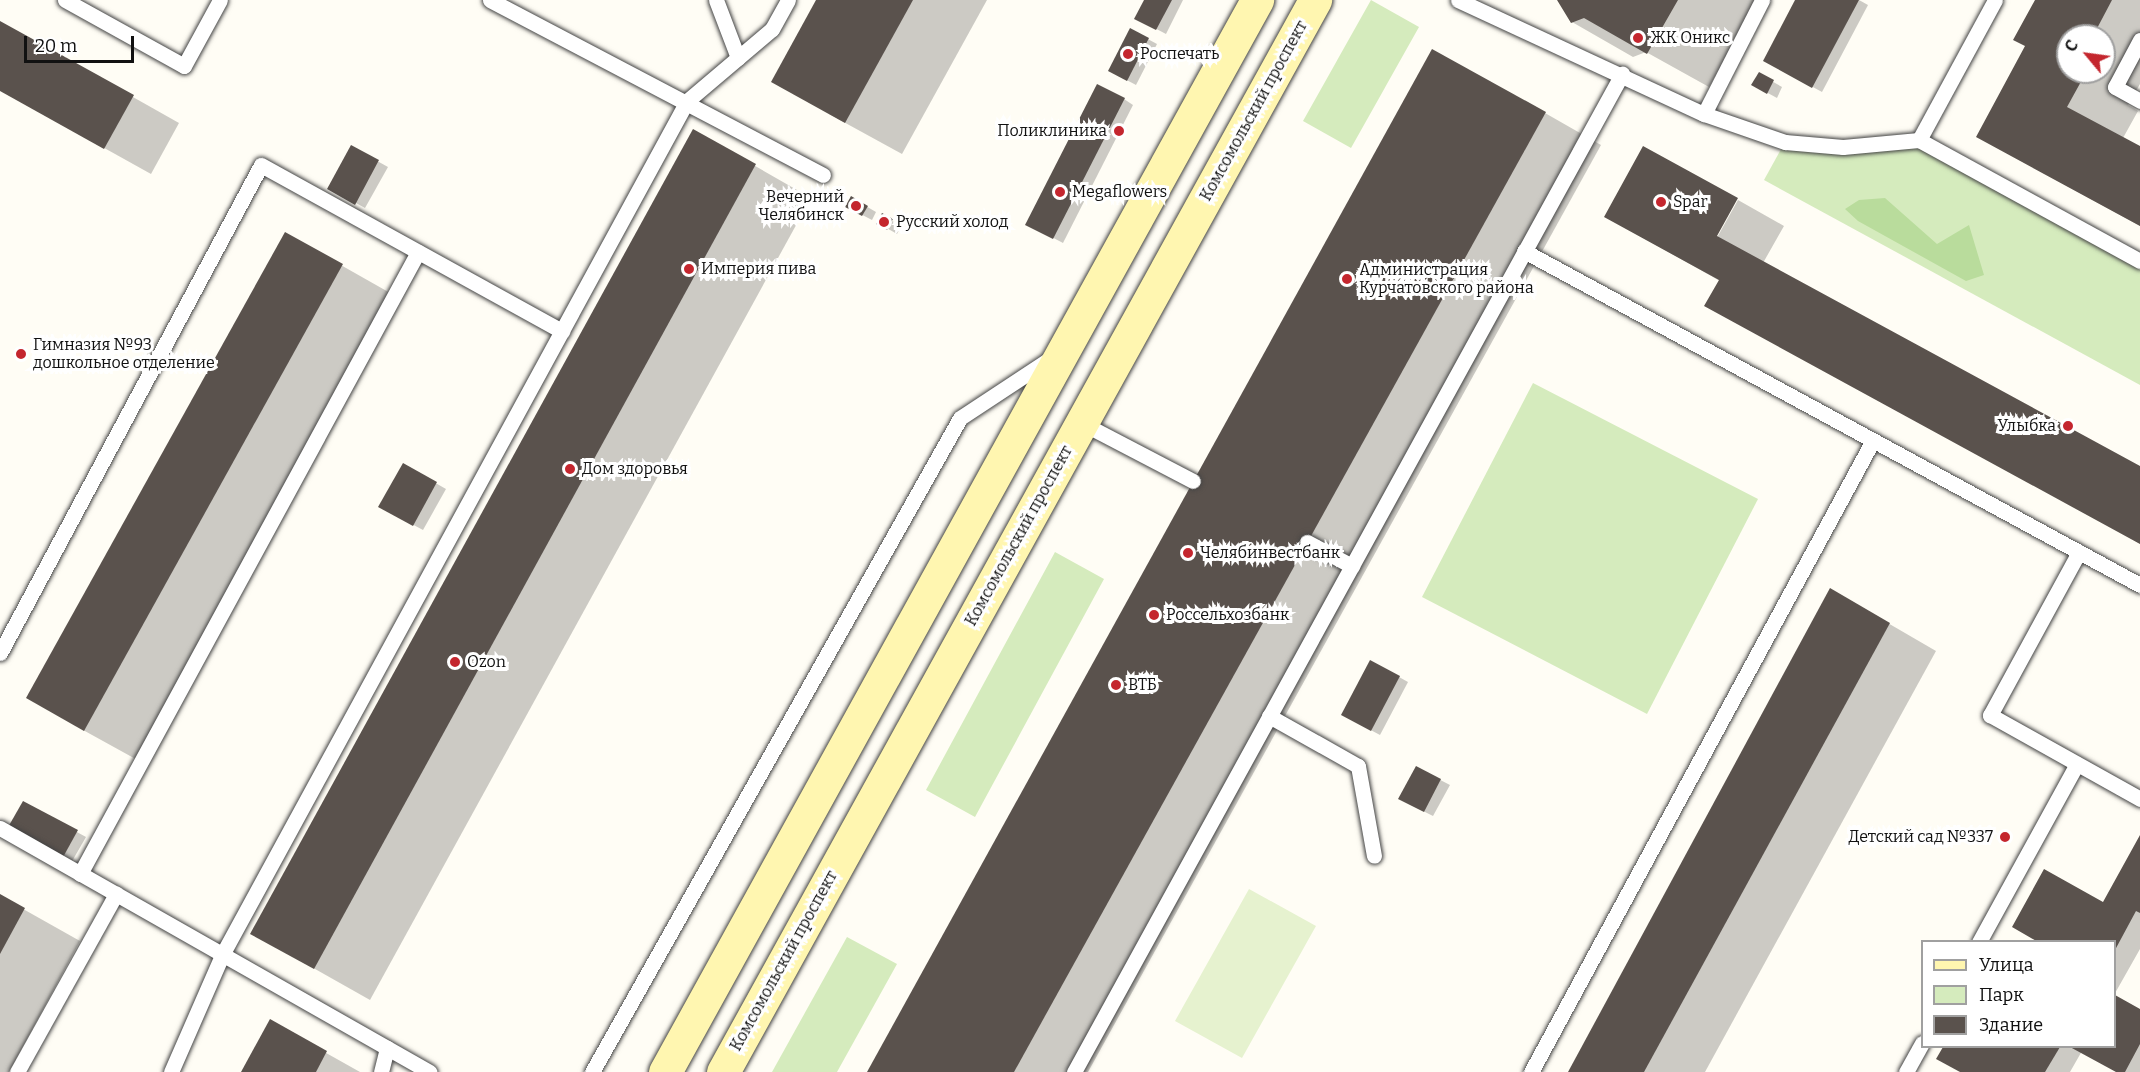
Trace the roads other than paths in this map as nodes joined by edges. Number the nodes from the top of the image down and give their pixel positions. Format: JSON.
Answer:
{"nodes":[{"id":1,"x":65,"y":0,"type":"edge"},
{"id":2,"x":220,"y":0,"type":"edge"},
{"id":3,"x":490,"y":0,"type":"edge"},
{"id":4,"x":716,"y":0,"type":"edge"},
{"id":5,"x":788,"y":0,"type":"edge"},
{"id":6,"x":1257,"y":0,"type":"edge"},
{"id":7,"x":1316,"y":0,"type":"edge"},
{"id":8,"x":1458,"y":0,"type":"edge"},
{"id":9,"x":1762,"y":0,"type":"edge"},
{"id":10,"x":1995,"y":0,"type":"edge"},
{"id":11,"x":2140,"y":40,"type":"edge"},
{"id":12,"x":738,"y":58,"type":"junction"},
{"id":13,"x":1622,"y":74,"type":"junction"},
{"id":14,"x":687,"y":101,"type":"junction"},
{"id":15,"x":2140,"y":101,"type":"edge"},
{"id":16,"x":1704,"y":114,"type":"junction"},
{"id":17,"x":1919,"y":140,"type":"junction"},
{"id":18,"x":823,"y":175,"type":"dead end"},
{"id":19,"x":1524,"y":251,"type":"junction"},
{"id":20,"x":418,"y":252,"type":"junction"},
{"id":21,"x":2140,"y":261,"type":"edge"},
{"id":22,"x":562,"y":331,"type":"junction"},
{"id":23,"x":1064,"y":350,"type":"junction"},
{"id":24,"x":1082,"y":423,"type":"junction"},
{"id":25,"x":1872,"y":442,"type":"junction"},
{"id":26,"x":1193,"y":481,"type":"dead end"},
{"id":27,"x":1307,"y":542,"type":"dead end"},
{"id":28,"x":2079,"y":552,"type":"junction"},
{"id":29,"x":1352,"y":566,"type":"junction"},
{"id":30,"x":2140,"y":585,"type":"edge"},
{"id":31,"x":0,"y":653,"type":"edge"},
{"id":32,"x":1269,"y":716,"type":"junction"},
{"id":33,"x":2077,"y":764,"type":"junction"},
{"id":34,"x":2140,"y":799,"type":"edge"},
{"id":35,"x":0,"y":828,"type":"edge"},
{"id":36,"x":1374,"y":856,"type":"dead end"},
{"id":37,"x":80,"y":874,"type":"junction"},
{"id":38,"x":116,"y":894,"type":"junction"},
{"id":39,"x":1980,"y":940,"type":"edge"},
{"id":40,"x":222,"y":956,"type":"junction"},
{"id":41,"x":1921,"y":1046,"type":"edge"},
{"id":42,"x":387,"y":1048,"type":"junction"},
{"id":43,"x":17,"y":1072,"type":"edge"},
{"id":44,"x":171,"y":1072,"type":"edge"},
{"id":45,"x":381,"y":1072,"type":"edge"},
{"id":46,"x":429,"y":1072,"type":"edge"},
{"id":47,"x":592,"y":1072,"type":"edge"},
{"id":48,"x":665,"y":1072,"type":"edge"},
{"id":49,"x":723,"y":1072,"type":"edge"},
{"id":50,"x":1074,"y":1072,"type":"edge"},
{"id":51,"x":1531,"y":1072,"type":"edge"},
{"id":52,"x":1906,"y":1072,"type":"edge"}],
"edges":[{"from":1,"to":2,"type":"lane"},
{"from":3,"to":14,"type":"lane"},
{"from":4,"to":12,"type":"lane"},
{"from":5,"to":12,"type":"lane"},
{"from":6,"to":23,"type":"main road"},
{"from":7,"to":24,"type":"main road","name":"Комсомольский проспект"},
{"from":8,"to":13,"type":"lane"},
{"from":9,"to":16,"type":"lane"},
{"from":10,"to":17,"type":"lane"},
{"from":11,"to":15,"type":"lane"},
{"from":12,"to":14,"type":"lane"},
{"from":13,"to":16,"type":"lane"},
{"from":13,"to":19,"type":"lane"},
{"from":14,"to":18,"type":"lane"},
{"from":14,"to":22,"type":"lane"},
{"from":16,"to":17,"type":"lane"},
{"from":17,"to":21,"type":"lane"},
{"from":19,"to":25,"type":"lane"},
{"from":19,"to":29,"type":"lane"},
{"from":20,"to":22,"type":"lane"},
{"from":20,"to":31,"type":"lane"},
{"from":20,"to":37,"type":"lane"},
{"from":22,"to":40,"type":"lane"},
{"from":23,"to":47,"type":"lane"},
{"from":23,"to":48,"type":"main road"},
{"from":24,"to":26,"type":"lane"},
{"from":24,"to":49,"type":"main road","name":"Комсомольский проспект"},
{"from":25,"to":28,"type":"lane"},
{"from":25,"to":51,"type":"lane"},
{"from":27,"to":29,"type":"lane"},
{"from":28,"to":30,"type":"lane"},
{"from":28,"to":33,"type":"lane"},
{"from":29,"to":32,"type":"lane"},
{"from":32,"to":36,"type":"lane"},
{"from":32,"to":50,"type":"lane"},
{"from":33,"to":34,"type":"lane"},
{"from":33,"to":39,"type":"lane"},
{"from":35,"to":37,"type":"lane"},
{"from":37,"to":38,"type":"lane"},
{"from":38,"to":40,"type":"lane"},
{"from":38,"to":43,"type":"lane"},
{"from":40,"to":42,"type":"lane"},
{"from":40,"to":44,"type":"lane"},
{"from":41,"to":52,"type":"lane"},
{"from":42,"to":45,"type":"lane"},
{"from":42,"to":46,"type":"lane"}]}
